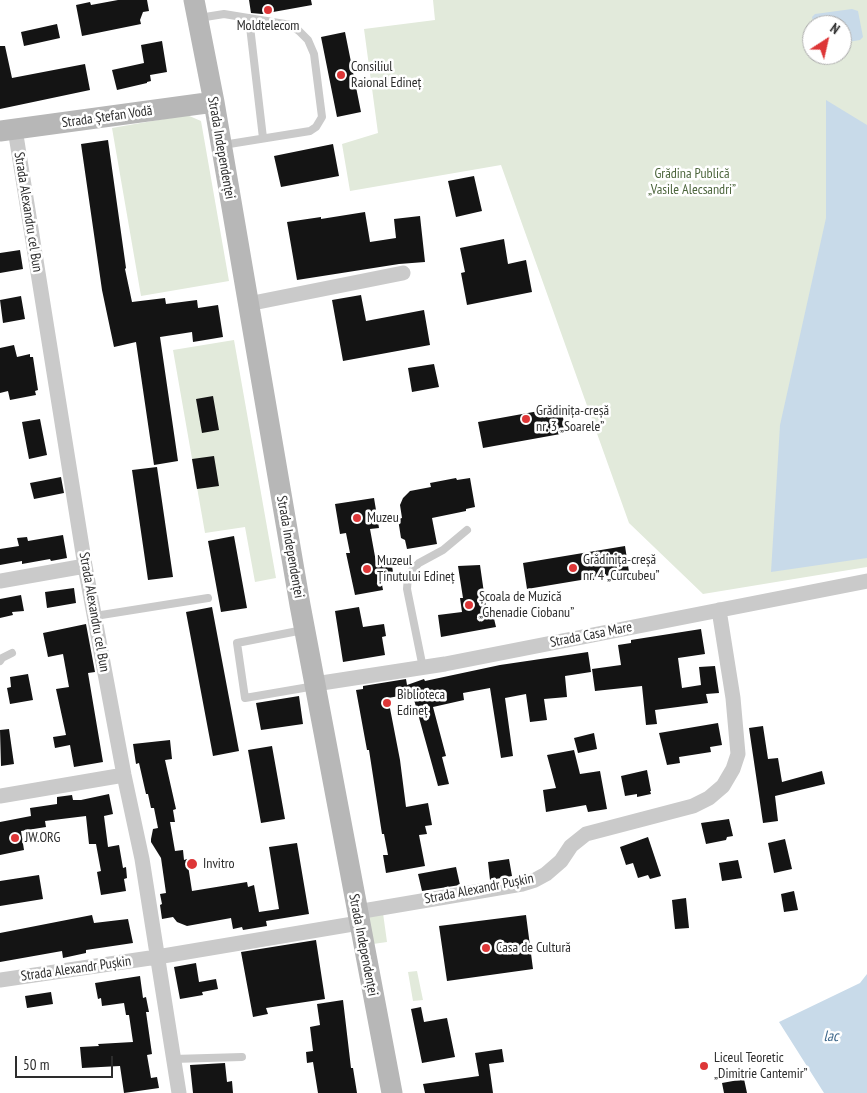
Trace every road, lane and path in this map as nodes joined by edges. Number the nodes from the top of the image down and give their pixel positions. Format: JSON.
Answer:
{"nodes":[{"id":1,"x":195,"y":9,"type":"edge"},
{"id":2,"x":249,"y":18,"type":"junction"},
{"id":3,"x":214,"y":102,"type":"junction"},
{"id":4,"x":8,"y":130,"type":"edge"},
{"id":5,"x":263,"y":138,"type":"junction"},
{"id":6,"x":221,"y":145,"type":"junction"},
{"id":7,"x":403,"y":272,"type":"dead end"},
{"id":8,"x":248,"y":304,"type":"junction"},
{"id":9,"x":467,"y":530,"type":"dead end"},
{"id":10,"x":85,"y":566,"type":"junction"},
{"id":11,"x":0,"y":580,"type":"edge"},
{"id":12,"x":867,"y":581,"type":"edge"},
{"id":13,"x":208,"y":598,"type":"dead end"},
{"id":14,"x":719,"y":610,"type":"junction"},
{"id":15,"x":94,"y":616,"type":"junction"},
{"id":16,"x":305,"y":629,"type":"junction"},
{"id":17,"x":12,"y":653,"type":"dead end"},
{"id":18,"x":0,"y":661,"type":"edge"},
{"id":19,"x":423,"y":668,"type":"junction"},
{"id":20,"x":315,"y":685,"type":"junction"},
{"id":21,"x":124,"y":775,"type":"junction"},
{"id":22,"x":0,"y":796,"type":"edge"},
{"id":23,"x":358,"y":917,"type":"junction"},
{"id":24,"x":157,"y":957,"type":"junction"},
{"id":25,"x":0,"y":980,"type":"edge"},
{"id":26,"x":242,"y":1057,"type":"dead end"},
{"id":27,"x":173,"y":1059,"type":"junction"},
{"id":28,"x":179,"y":1093,"type":"edge"},
{"id":29,"x":392,"y":1093,"type":"edge"}],
"edges":[{"from":1,"to":2,"type":"lane"},
{"from":1,"to":3,"type":"main road","name":"Strada Independenței"},
{"from":2,"to":5,"type":"lane"},
{"from":2,"to":5,"type":"lane"},
{"from":3,"to":4,"type":"main road","name":"Strada Ștefan Vodă"},
{"from":3,"to":6,"type":"main road","name":"Strada Independenței"},
{"from":4,"to":10,"type":"street","name":"Strada Alexandru cel Bun"},
{"from":5,"to":6,"type":"lane"},
{"from":6,"to":8,"type":"main road","name":"Strada Independenței"},
{"from":7,"to":8,"type":"street"},
{"from":8,"to":16,"type":"main road","name":"Strada Independenței"},
{"from":9,"to":19,"type":"lane"},
{"from":10,"to":11,"type":"street"},
{"from":10,"to":15,"type":"street","name":"Strada Alexandru cel Bun"},
{"from":12,"to":14,"type":"street","name":"Strada Casa Mare"},
{"from":13,"to":15,"type":"lane"},
{"from":14,"to":19,"type":"street","name":"Strada Casa Mare"},
{"from":14,"to":23,"type":"street","name":"Strada Alexandr Pușkin"},
{"from":15,"to":21,"type":"street","name":"Strada Alexandru cel Bun"},
{"from":16,"to":20,"type":"main road","name":"Strada Independenței"},
{"from":16,"to":20,"type":"lane"},
{"from":17,"to":18,"type":"lane"},
{"from":19,"to":20,"type":"street","name":"Strada Casa Mare"},
{"from":20,"to":23,"type":"main road","name":"Strada Independenței"},
{"from":21,"to":22,"type":"street"},
{"from":21,"to":24,"type":"street","name":"Strada Alexandru cel Bun"},
{"from":23,"to":24,"type":"street","name":"Strada Alexandr Pușkin"},
{"from":23,"to":29,"type":"main road","name":"Strada Independenței"},
{"from":24,"to":25,"type":"street","name":"Strada Alexandr Pușkin"},
{"from":24,"to":27,"type":"street","name":"Strada Alexandru cel Bun"},
{"from":26,"to":27,"type":"lane"},
{"from":27,"to":28,"type":"street","name":"Strada Alexandru cel Bun"}]}
